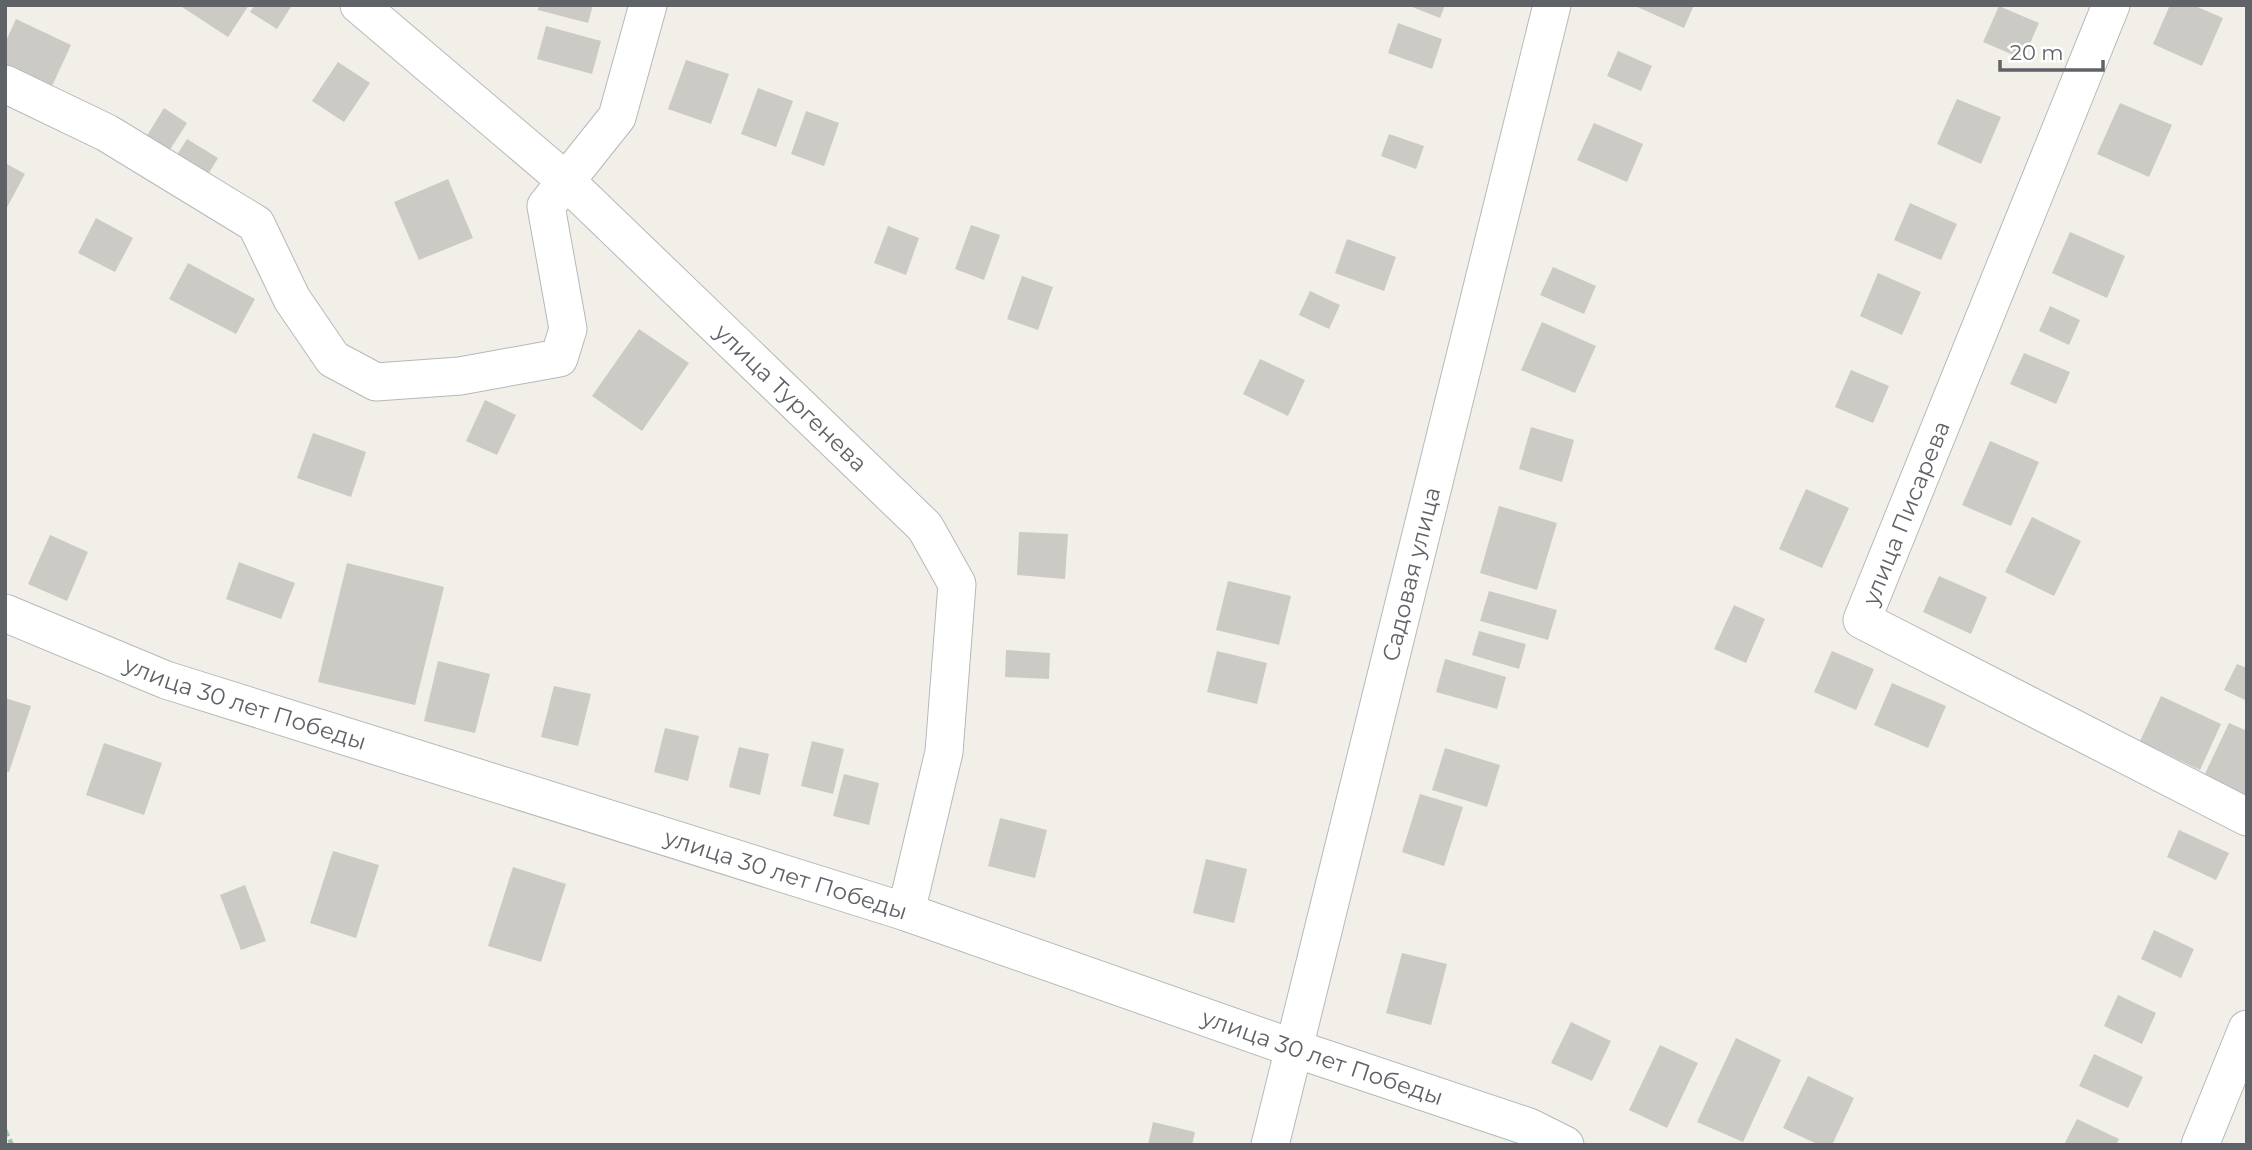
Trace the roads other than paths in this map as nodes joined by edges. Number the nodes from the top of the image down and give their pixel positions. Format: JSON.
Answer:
{"nodes":[{"id":1,"x":359,"y":5,"type":"edge"},
{"id":2,"x":648,"y":5,"type":"edge"},
{"id":3,"x":1552,"y":5,"type":"edge"},
{"id":4,"x":2112,"y":5,"type":"edge"},
{"id":5,"x":5,"y":84,"type":"edge"},
{"id":6,"x":565,"y":180,"type":"junction"},
{"id":7,"x":5,"y":613,"type":"edge"},
{"id":8,"x":2247,"y":817,"type":"edge"},
{"id":9,"x":906,"y":912,"type":"junction"},
{"id":10,"x":2247,"y":1030,"type":"edge"},
{"id":11,"x":1293,"y":1048,"type":"junction"},
{"id":12,"x":1270,"y":1145,"type":"edge"},
{"id":13,"x":1565,"y":1145,"type":"edge"},
{"id":14,"x":2200,"y":1145,"type":"edge"}],
"edges":[{"from":1,"to":6,"type":"street","name":"улица Тургенева"},
{"from":2,"to":6,"type":"street"},
{"from":3,"to":11,"type":"street","name":"Садовая улица"},
{"from":4,"to":8,"type":"street","name":"улица Писарева"},
{"from":5,"to":6,"type":"street"},
{"from":6,"to":9,"type":"street","name":"улица Тургенева"},
{"from":7,"to":9,"type":"street","name":"улица 30 лет Победы"},
{"from":9,"to":11,"type":"street","name":"улица 30 лет Победы"},
{"from":10,"to":14,"type":"street"},
{"from":11,"to":12,"type":"street","name":"Садовая улица"},
{"from":11,"to":13,"type":"street","name":"улица 30 лет Победы"}]}
